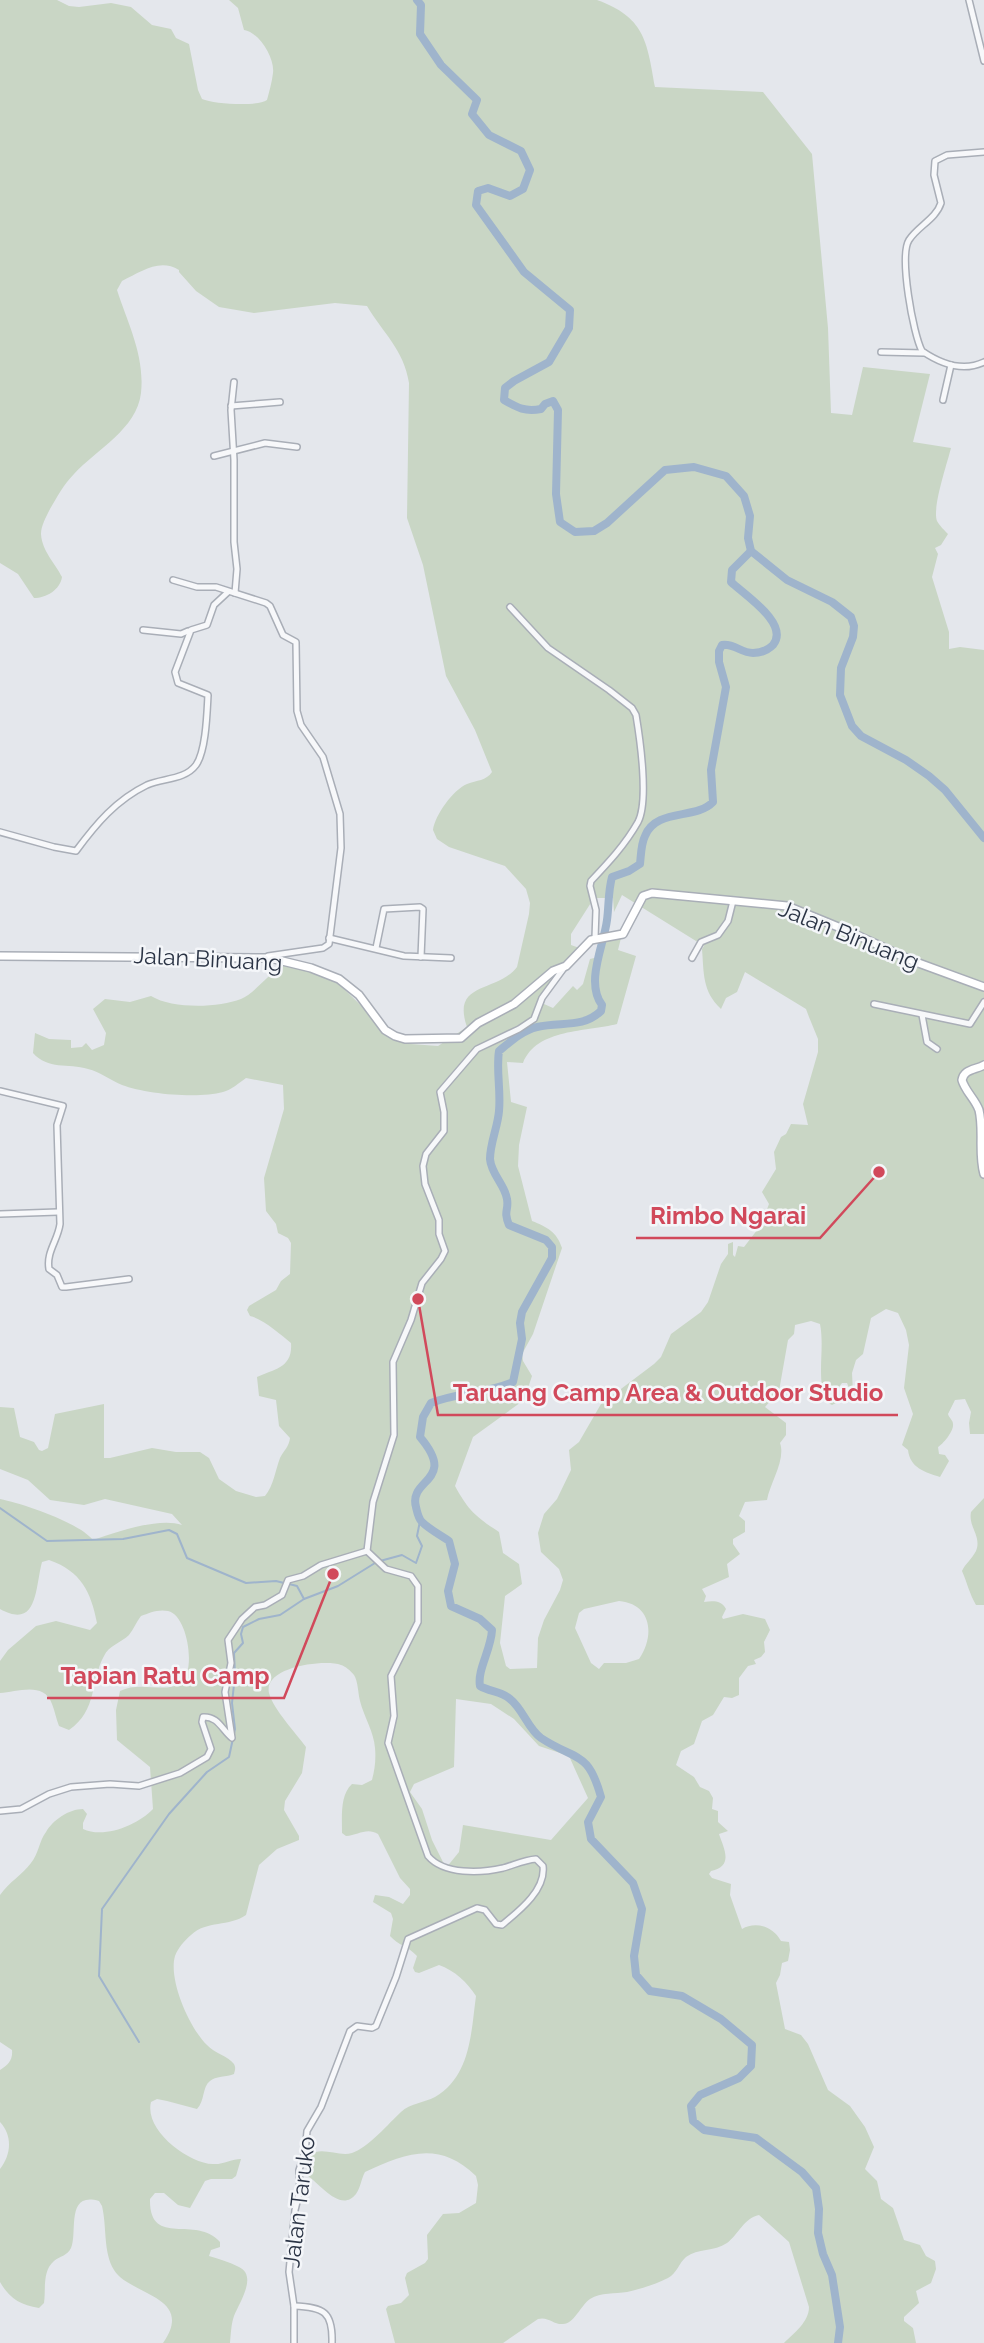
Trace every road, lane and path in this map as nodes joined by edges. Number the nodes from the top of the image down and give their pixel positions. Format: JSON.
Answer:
{"nodes":[{"id":1,"x":969,"y":0,"type":"edge"},
{"id":2,"x":984,"y":61,"type":"edge"},
{"id":3,"x":984,"y":152,"type":"edge"},
{"id":4,"x":881,"y":352,"type":"dead end"},
{"id":5,"x":926,"y":354,"type":"junction"},
{"id":6,"x":984,"y":362,"type":"edge"},
{"id":7,"x":951,"y":365,"type":"junction"},
{"id":8,"x":234,"y":382,"type":"dead end"},
{"id":9,"x":943,"y":400,"type":"dead end"},
{"id":10,"x":280,"y":402,"type":"dead end"},
{"id":11,"x":231,"y":406,"type":"junction"},
{"id":12,"x":297,"y":447,"type":"dead end"},
{"id":13,"x":234,"y":451,"type":"junction"},
{"id":14,"x":214,"y":456,"type":"dead end"},
{"id":15,"x":173,"y":580,"type":"dead end"},
{"id":16,"x":232,"y":593,"type":"junction"},
{"id":17,"x":510,"y":607,"type":"dead end"},
{"id":18,"x":143,"y":630,"type":"dead end"},
{"id":19,"x":191,"y":630,"type":"junction"},
{"id":20,"x":0,"y":832,"type":"edge"},
{"id":21,"x":733,"y":901,"type":"junction"},
{"id":22,"x":597,"y":937,"type":"junction"},
{"id":23,"x":330,"y":938,"type":"junction"},
{"id":24,"x":376,"y":948,"type":"junction"},
{"id":25,"x":0,"y":956,"type":"edge"},
{"id":26,"x":258,"y":957,"type":"junction"},
{"id":27,"x":421,"y":957,"type":"junction"},
{"id":28,"x":451,"y":958,"type":"dead end"},
{"id":29,"x":692,"y":958,"type":"dead end"},
{"id":30,"x":566,"y":966,"type":"junction"},
{"id":31,"x":984,"y":987,"type":"edge"},
{"id":32,"x":984,"y":1002,"type":"edge"},
{"id":33,"x":874,"y":1004,"type":"dead end"},
{"id":34,"x":922,"y":1014,"type":"junction"},
{"id":35,"x":937,"y":1049,"type":"dead end"},
{"id":36,"x":984,"y":1065,"type":"edge"},
{"id":37,"x":0,"y":1091,"type":"edge"},
{"id":38,"x":984,"y":1174,"type":"edge"},
{"id":39,"x":58,"y":1212,"type":"junction"},
{"id":40,"x":0,"y":1214,"type":"edge"},
{"id":41,"x":130,"y":1279,"type":"dead end"},
{"id":42,"x":367,"y":1551,"type":"junction"},
{"id":43,"x":0,"y":1811,"type":"edge"},
{"id":44,"x":295,"y":2306,"type":"junction"},
{"id":45,"x":294,"y":2343,"type":"edge"},
{"id":46,"x":332,"y":2343,"type":"edge"}],
"edges":[{"from":1,"to":2,"type":"street"},
{"from":3,"to":5,"type":"street"},
{"from":4,"to":5,"type":"street"},
{"from":5,"to":7,"type":"street"},
{"from":6,"to":7,"type":"street"},
{"from":7,"to":9,"type":"street"},
{"from":8,"to":11,"type":"street"},
{"from":10,"to":11,"type":"street"},
{"from":11,"to":13,"type":"street"},
{"from":12,"to":13,"type":"street"},
{"from":13,"to":14,"type":"street"},
{"from":13,"to":16,"type":"street"},
{"from":15,"to":16,"type":"street"},
{"from":16,"to":19,"type":"street"},
{"from":16,"to":23,"type":"street"},
{"from":17,"to":22,"type":"street"},
{"from":18,"to":19,"type":"street"},
{"from":19,"to":20,"type":"street"},
{"from":21,"to":22,"type":"main road","name":"Jalan Binuang"},
{"from":21,"to":29,"type":"street"},
{"from":21,"to":31,"type":"main road","name":"Jalan Binuang"},
{"from":22,"to":30,"type":"main road","name":"Jalan Binuang"},
{"from":23,"to":24,"type":"street"},
{"from":23,"to":26,"type":"street"},
{"from":24,"to":27,"type":"street"},
{"from":24,"to":27,"type":"street"},
{"from":25,"to":26,"type":"main road","name":"Jalan Binuang"},
{"from":26,"to":30,"type":"main road","name":"Jalan Binuang"},
{"from":27,"to":28,"type":"street"},
{"from":30,"to":42,"type":"street"},
{"from":32,"to":34,"type":"street"},
{"from":33,"to":34,"type":"street"},
{"from":34,"to":35,"type":"street"},
{"from":36,"to":38,"type":"main road"},
{"from":37,"to":39,"type":"street"},
{"from":39,"to":40,"type":"street"},
{"from":39,"to":41,"type":"street"},
{"from":42,"to":43,"type":"street"},
{"from":42,"to":44,"type":"street","name":"Jalan Taruko"},
{"from":44,"to":45,"type":"street","name":"Jalan Taruko"},
{"from":44,"to":46,"type":"street"}]}
